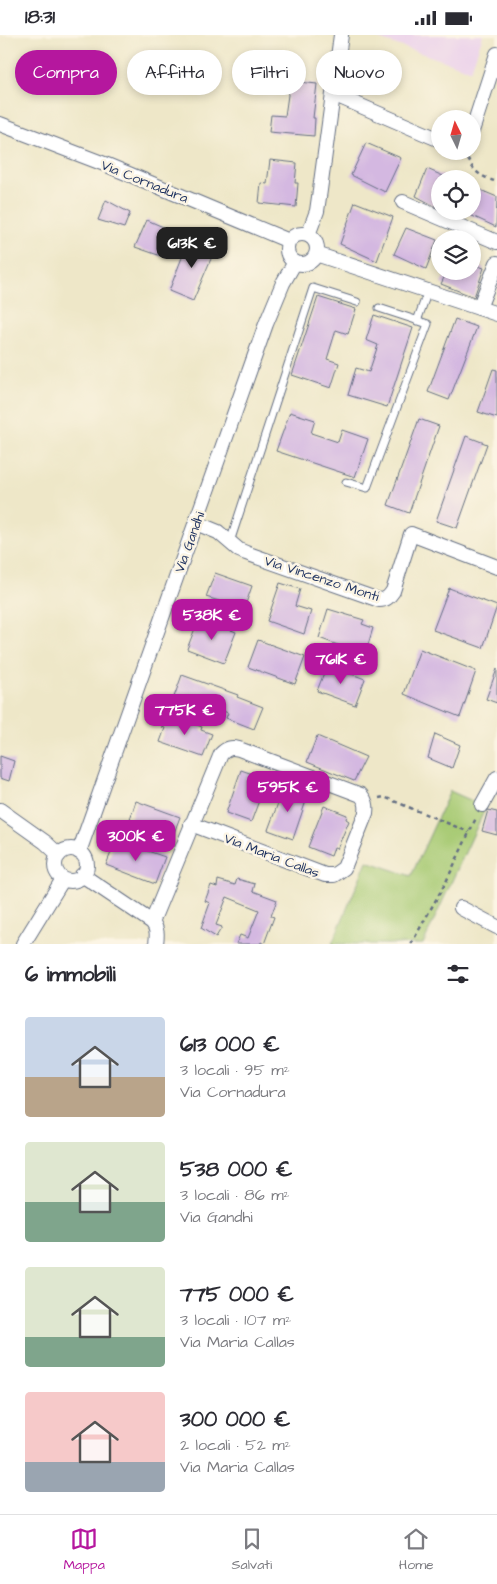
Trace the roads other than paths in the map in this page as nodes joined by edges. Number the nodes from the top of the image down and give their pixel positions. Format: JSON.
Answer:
{"nodes":[{"id":1,"x":341,"y":35,"type":"edge"},
{"id":2,"x":339,"y":50,"type":"edge"},
{"id":3,"x":497,"y":54,"type":"edge"},
{"id":4,"x":332,"y":95,"type":"edge"},
{"id":5,"x":334,"y":95,"type":"edge"},
{"id":6,"x":479,"y":110,"type":"edge"},
{"id":7,"x":0,"y":124,"type":"edge"},
{"id":8,"x":431,"y":135,"type":"edge"},
{"id":9,"x":403,"y":202,"type":"dead end"},
{"id":10,"x":308,"y":235,"type":"junction"},
{"id":11,"x":290,"y":241,"type":"junction"},
{"id":12,"x":497,"y":242,"type":"edge"},
{"id":13,"x":316,"y":254,"type":"junction"},
{"id":14,"x":295,"y":262,"type":"junction"},
{"id":15,"x":497,"y":263,"type":"edge"},
{"id":16,"x":428,"y":291,"type":"junction"},
{"id":17,"x":357,"y":302,"type":"dead end"},
{"id":18,"x":379,"y":308,"type":"dead end"},
{"id":19,"x":479,"y":308,"type":"junction"},
{"id":20,"x":497,"y":314,"type":"edge"},
{"id":21,"x":417,"y":321,"type":"junction"},
{"id":22,"x":346,"y":481,"type":"dead end"},
{"id":23,"x":196,"y":523,"type":"junction"},
{"id":24,"x":230,"y":542,"type":"junction"},
{"id":25,"x":497,"y":567,"type":"edge"},
{"id":26,"x":497,"y":778,"type":"edge"},
{"id":27,"x":482,"y":805,"type":"road end"},
{"id":28,"x":0,"y":810,"type":"edge"},
{"id":29,"x":192,"y":825,"type":"junction"},
{"id":30,"x":79,"y":852,"type":"junction"},
{"id":31,"x":59,"y":855,"type":"junction"},
{"id":32,"x":82,"y":875,"type":"junction"},
{"id":33,"x":63,"y":879,"type":"junction"},
{"id":34,"x":461,"y":909,"type":"dead end"},
{"id":35,"x":152,"y":922,"type":"junction"},
{"id":36,"x":497,"y":927,"type":"edge"},
{"id":37,"x":23,"y":944,"type":"edge"},
{"id":38,"x":156,"y":944,"type":"edge"}],
"edges":[{"from":1,"to":2,"type":"street"},
{"from":3,"to":6,"type":"street"},
{"from":4,"to":10,"type":"street"},
{"from":5,"to":8,"type":"street"},
{"from":7,"to":11,"type":"street","name":"Via Cornadura"},
{"from":9,"to":12,"type":"street"},
{"from":10,"to":11,"type":"street"},
{"from":10,"to":13,"type":"street"},
{"from":11,"to":14,"type":"street"},
{"from":13,"to":14,"type":"street"},
{"from":13,"to":16,"type":"street"},
{"from":14,"to":23,"type":"street","name":"Via Gandhi"},
{"from":15,"to":19,"type":"street"},
{"from":16,"to":19,"type":"street"},
{"from":16,"to":21,"type":"lane"},
{"from":17,"to":24,"type":"lane"},
{"from":18,"to":21,"type":"lane"},
{"from":19,"to":20,"type":"street"},
{"from":21,"to":22,"type":"lane"},
{"from":23,"to":24,"type":"street","name":"Via Vincenzo Monti"},
{"from":23,"to":30,"type":"street","name":"Via Gandhi"},
{"from":24,"to":25,"type":"street","name":"Via Vincenzo Monti"},
{"from":26,"to":27,"type":"street"},
{"from":28,"to":31,"type":"street"},
{"from":29,"to":29,"type":"street","name":"Via Maria Callas"},
{"from":29,"to":35,"type":"street"},
{"from":30,"to":31,"type":"street"},
{"from":30,"to":32,"type":"street"},
{"from":31,"to":33,"type":"street"},
{"from":32,"to":33,"type":"street"},
{"from":32,"to":35,"type":"street"},
{"from":33,"to":37,"type":"street"},
{"from":34,"to":36,"type":"street"},
{"from":35,"to":38,"type":"street"}]}
